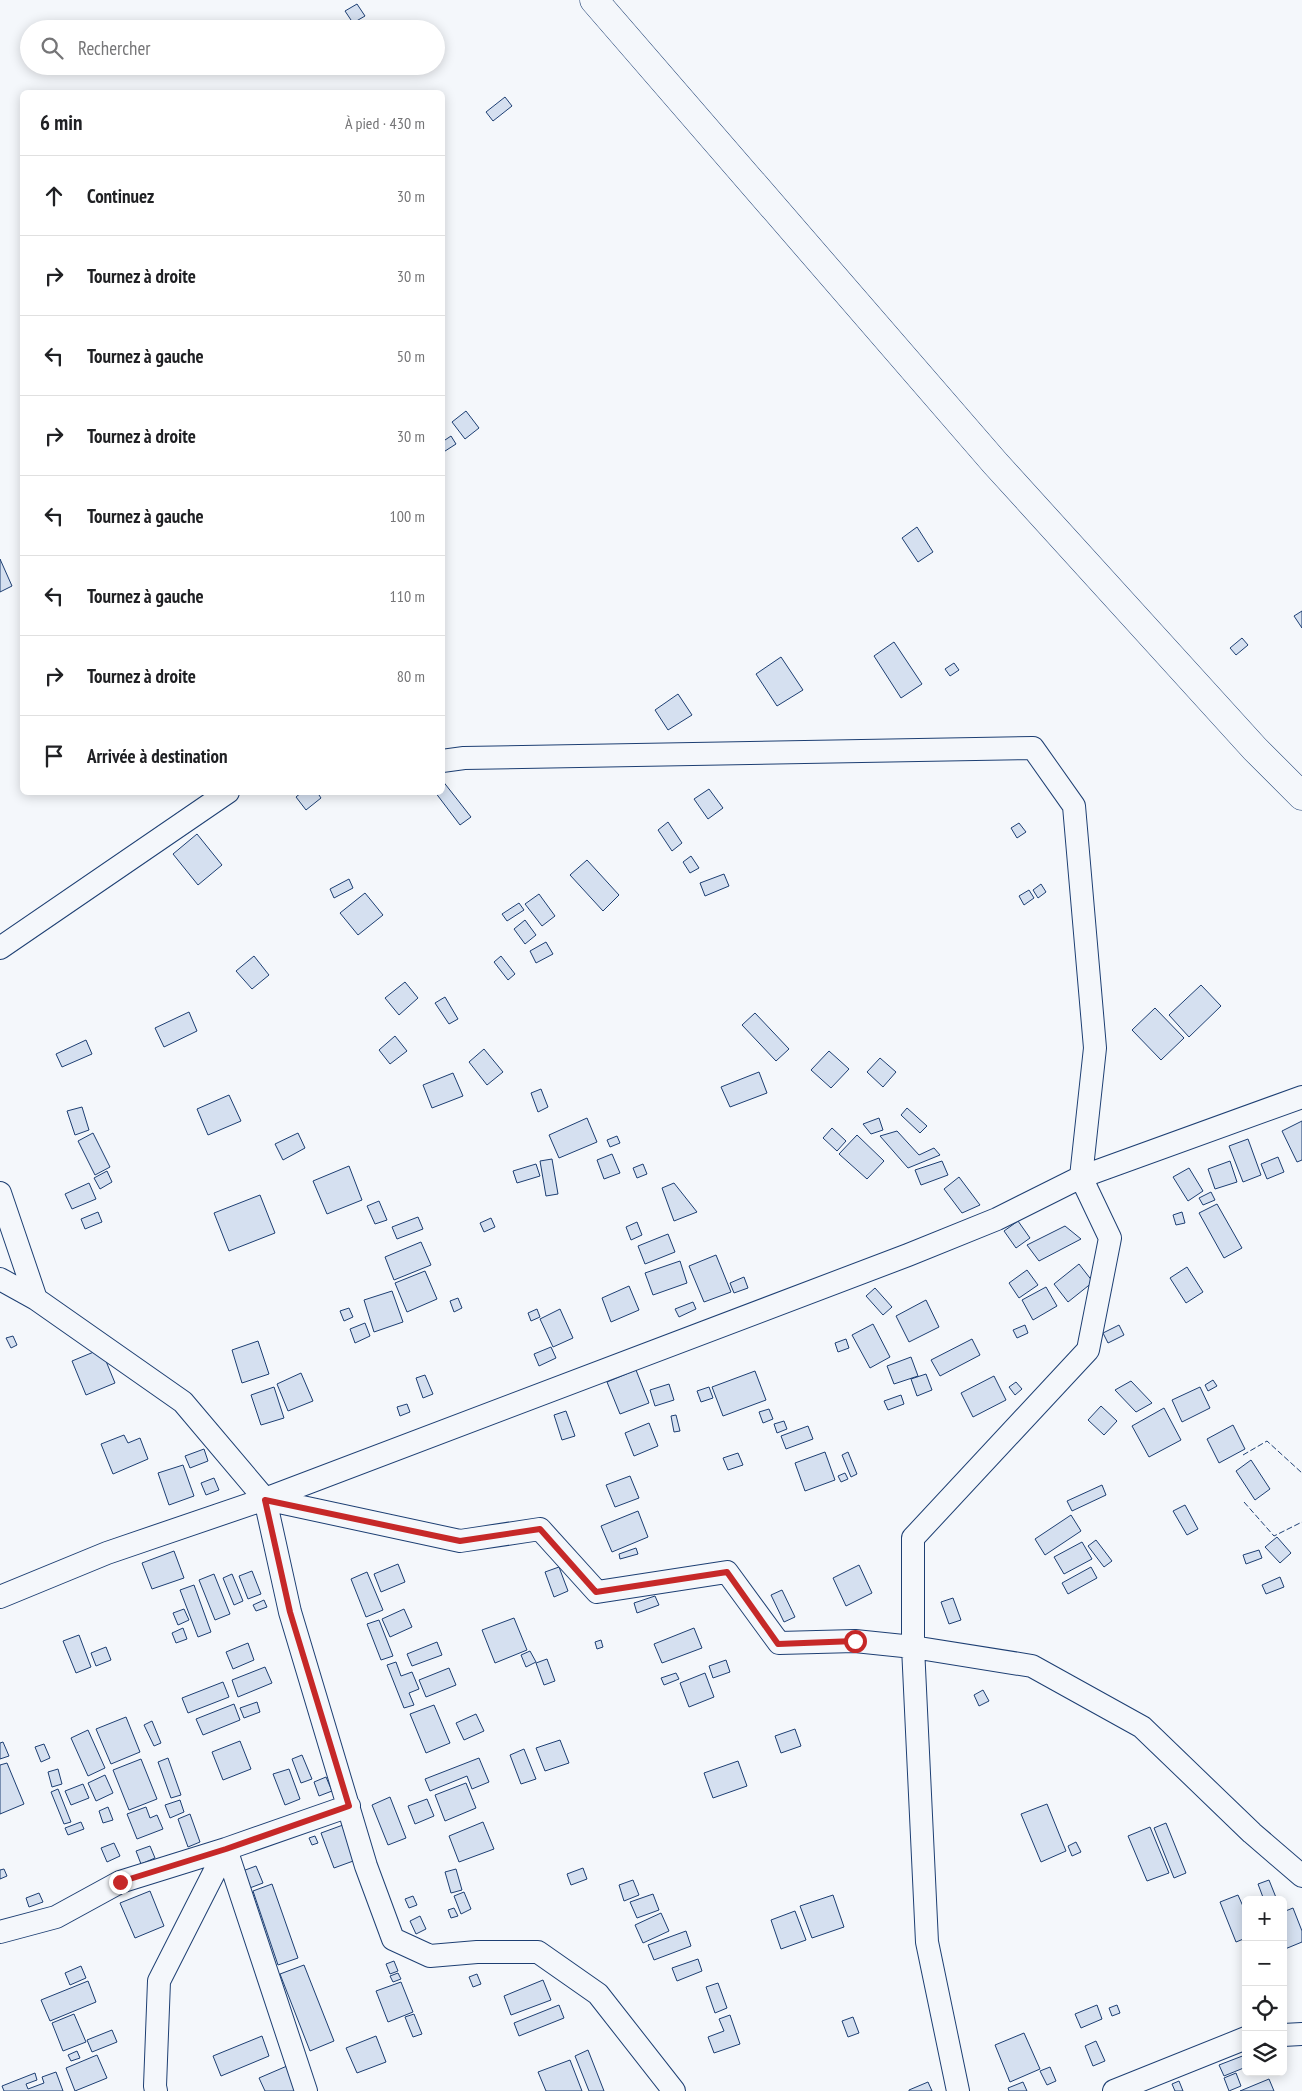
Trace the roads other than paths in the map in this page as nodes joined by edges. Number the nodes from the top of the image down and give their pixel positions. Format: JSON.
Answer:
{"nodes":[{"id":1,"x":594,"y":0,"type":"edge"},
{"id":2,"x":445,"y":761,"type":"edge"},
{"id":3,"x":224,"y":795,"type":"edge"},
{"id":4,"x":1302,"y":796,"type":"edge"},
{"id":5,"x":0,"y":948,"type":"edge"},
{"id":6,"x":1302,"y":1097,"type":"edge"},
{"id":7,"x":1081,"y":1177,"type":"junction"},
{"id":8,"x":0,"y":1193,"type":"edge"},
{"id":9,"x":0,"y":1279,"type":"edge"},
{"id":10,"x":36,"y":1299,"type":"junction"},
{"id":11,"x":265,"y":1500,"type":"junction"},
{"id":12,"x":0,"y":1597,"type":"edge"},
{"id":13,"x":914,"y":1647,"type":"junction"},
{"id":14,"x":349,"y":1806,"type":"junction"},
{"id":15,"x":226,"y":1849,"type":"junction"},
{"id":16,"x":1302,"y":1876,"type":"edge"},
{"id":17,"x":0,"y":1932,"type":"edge"},
{"id":18,"x":1302,"y":2034,"type":"edge"},
{"id":19,"x":1287,"y":2035,"type":"edge"},
{"id":20,"x":1242,"y":2040,"type":"edge"},
{"id":21,"x":156,"y":2091,"type":"edge"},
{"id":22,"x":306,"y":2091,"type":"edge"},
{"id":23,"x":674,"y":2091,"type":"edge"},
{"id":24,"x":958,"y":2091,"type":"edge"},
{"id":25,"x":1114,"y":2091,"type":"edge"}],
"edges":[{"from":1,"to":4,"type":"main road"},
{"from":2,"to":7,"type":"street"},
{"from":3,"to":5,"type":"street"},
{"from":6,"to":7,"type":"street"},
{"from":7,"to":11,"type":"street"},
{"from":7,"to":13,"type":"street"},
{"from":8,"to":10,"type":"street"},
{"from":9,"to":10,"type":"street"},
{"from":10,"to":11,"type":"street"},
{"from":11,"to":12,"type":"street"},
{"from":11,"to":13,"type":"street"},
{"from":11,"to":14,"type":"street"},
{"from":13,"to":16,"type":"street"},
{"from":13,"to":24,"type":"street"},
{"from":14,"to":15,"type":"street"},
{"from":14,"to":23,"type":"street"},
{"from":15,"to":17,"type":"street"},
{"from":15,"to":21,"type":"street"},
{"from":15,"to":22,"type":"street"},
{"from":18,"to":19,"type":"street"},
{"from":20,"to":25,"type":"street"}]}
